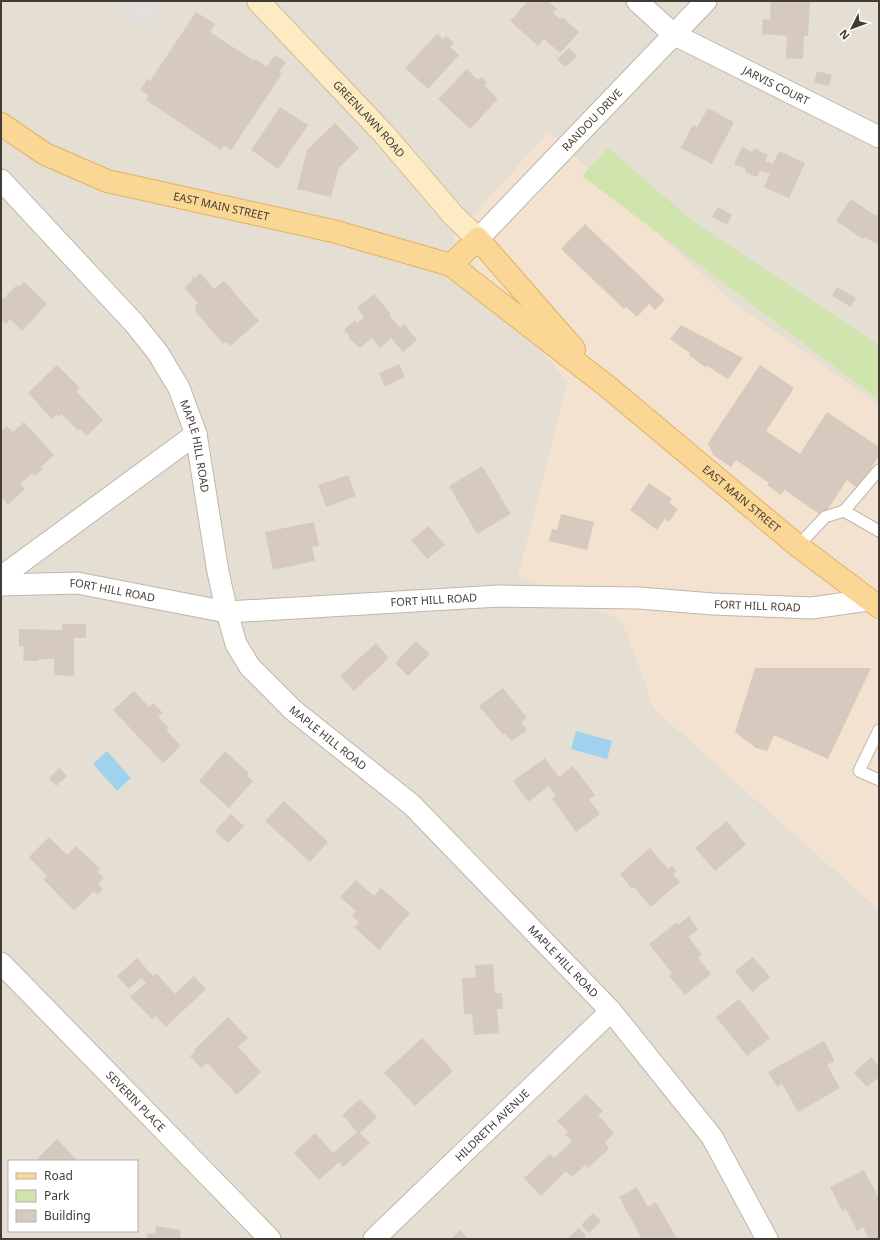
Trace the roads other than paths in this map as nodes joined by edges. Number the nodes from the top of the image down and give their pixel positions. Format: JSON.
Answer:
{"nodes":[{"id":1,"x":258,"y":1,"type":"edge"},
{"id":2,"x":637,"y":1,"type":"edge"},
{"id":3,"x":706,"y":1,"type":"edge"},
{"id":4,"x":673,"y":34,"type":"junction"},
{"id":5,"x":1,"y":124,"type":"edge"},
{"id":6,"x":879,"y":137,"type":"edge"},
{"id":7,"x":1,"y":180,"type":"edge"},
{"id":8,"x":478,"y":239,"type":"junction"},
{"id":9,"x":451,"y":265,"type":"junction"},
{"id":10,"x":608,"y":387,"type":"junction"},
{"id":11,"x":196,"y":434,"type":"junction"},
{"id":12,"x":879,"y":470,"type":"edge"},
{"id":13,"x":844,"y":511,"type":"junction"},
{"id":14,"x":879,"y":531,"type":"edge"},
{"id":15,"x":798,"y":546,"type":"junction"},
{"id":16,"x":1,"y":577,"type":"edge"},
{"id":17,"x":1,"y":585,"type":"edge"},
{"id":18,"x":873,"y":603,"type":"edge"},
{"id":19,"x":227,"y":612,"type":"junction"},
{"id":20,"x":879,"y":730,"type":"edge"},
{"id":21,"x":879,"y":780,"type":"edge"},
{"id":22,"x":1,"y":963,"type":"edge"},
{"id":23,"x":610,"y":1011,"type":"junction"},
{"id":24,"x":270,"y":1239,"type":"edge"},
{"id":25,"x":374,"y":1239,"type":"edge"},
{"id":26,"x":767,"y":1239,"type":"edge"}],
"edges":[{"from":1,"to":8,"type":"main road","name":"GREENLAWN ROAD"},
{"from":2,"to":4,"type":"street","name":"JARVIS COURT"},
{"from":3,"to":4,"type":"street","name":"RANDOU DRIVE"},
{"from":4,"to":6,"type":"street","name":"JARVIS COURT"},
{"from":4,"to":8,"type":"street","name":"RANDOU DRIVE"},
{"from":5,"to":9,"type":"main road","name":"EAST MAIN STREET"},
{"from":7,"to":11,"type":"street","name":"MAPLE HILL ROAD"},
{"from":8,"to":9,"type":"main road"},
{"from":8,"to":10,"type":"main road","name":"EAST MAIN STREET"},
{"from":9,"to":10,"type":"main road","name":"EAST MAIN STREET"},
{"from":10,"to":15,"type":"main road","name":"EAST MAIN STREET"},
{"from":11,"to":16,"type":"street"},
{"from":11,"to":19,"type":"street","name":"MAPLE HILL ROAD"},
{"from":12,"to":13,"type":"lane"},
{"from":13,"to":14,"type":"lane"},
{"from":13,"to":15,"type":"lane"},
{"from":15,"to":18,"type":"main road","name":"EAST MAIN STREET"},
{"from":17,"to":19,"type":"street","name":"FORT HILL ROAD"},
{"from":18,"to":19,"type":"street","name":"FORT HILL ROAD"},
{"from":19,"to":23,"type":"street","name":"MAPLE HILL ROAD"},
{"from":20,"to":21,"type":"lane"},
{"from":22,"to":24,"type":"street","name":"SEVERIN PLACE"},
{"from":23,"to":25,"type":"street","name":"HILDRETH AVENUE"},
{"from":23,"to":26,"type":"street","name":"MAPLE HILL ROAD"}]}
